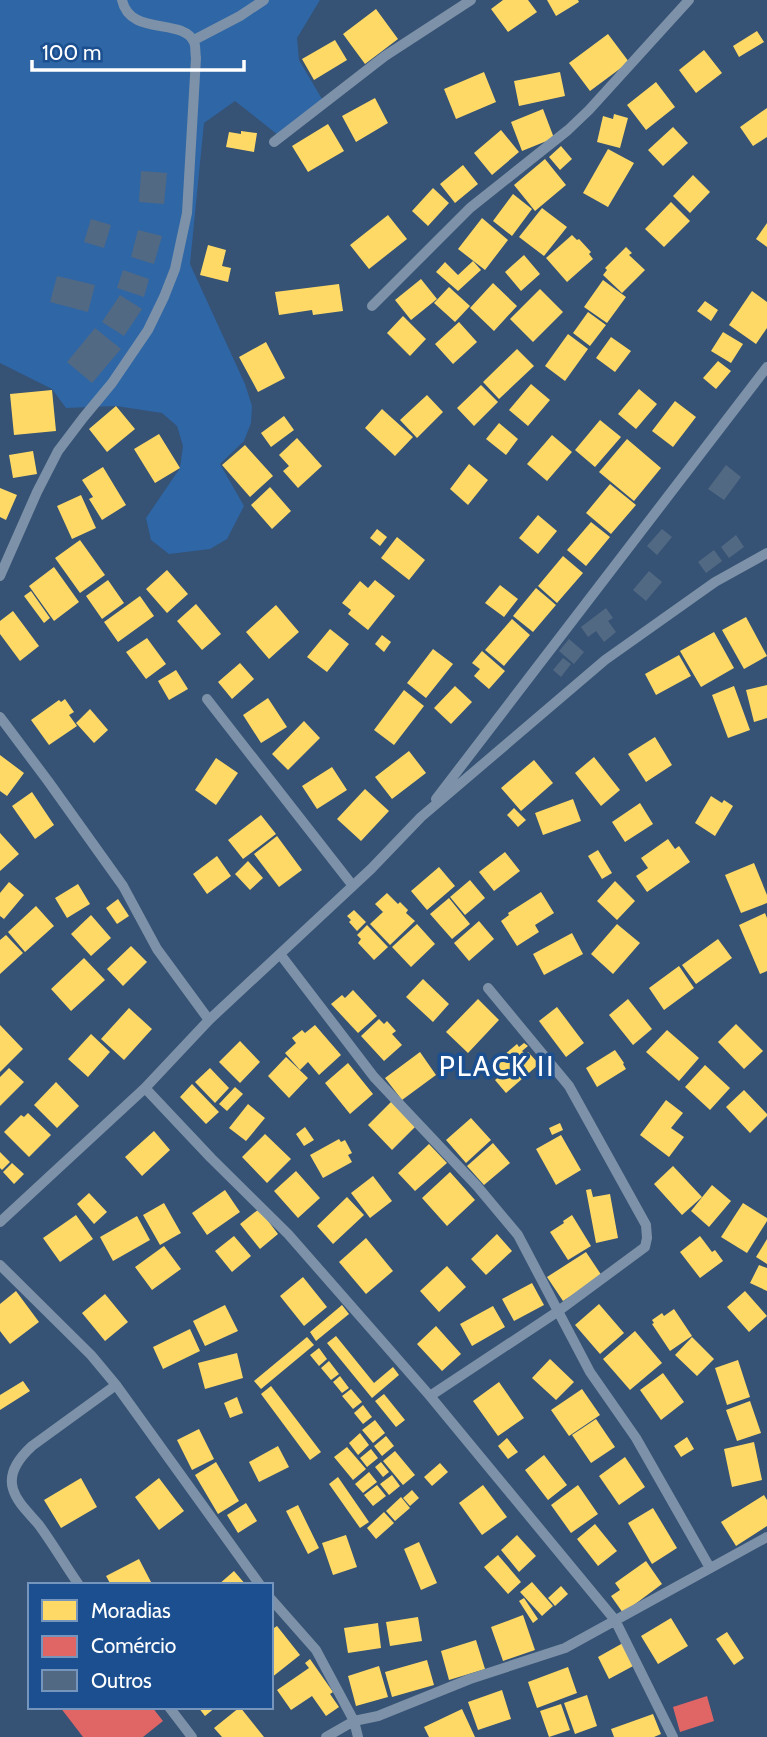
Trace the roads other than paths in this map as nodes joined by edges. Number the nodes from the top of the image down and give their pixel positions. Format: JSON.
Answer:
{"nodes":[{"id":1,"x":122,"y":0,"type":"edge"},
{"id":2,"x":264,"y":0,"type":"edge"},
{"id":3,"x":471,"y":0,"type":"edge"},
{"id":4,"x":689,"y":0,"type":"edge"},
{"id":5,"x":194,"y":40,"type":"junction"},
{"id":6,"x":274,"y":142,"type":"dead end"},
{"id":7,"x":372,"y":306,"type":"dead end"},
{"id":8,"x":767,"y":367,"type":"edge"},
{"id":9,"x":767,"y":553,"type":"edge"},
{"id":10,"x":0,"y":576,"type":"edge"},
{"id":11,"x":207,"y":699,"type":"dead end"},
{"id":12,"x":0,"y":717,"type":"edge"},
{"id":13,"x":421,"y":817,"type":"junction"},
{"id":14,"x":353,"y":886,"type":"junction"},
{"id":15,"x":279,"y":954,"type":"junction"},
{"id":16,"x":488,"y":988,"type":"dead end"},
{"id":17,"x":209,"y":1020,"type":"junction"},
{"id":18,"x":145,"y":1088,"type":"junction"},
{"id":19,"x":0,"y":1222,"type":"edge"},
{"id":20,"x":0,"y":1265,"type":"edge"},
{"id":21,"x":557,"y":1312,"type":"junction"},
{"id":22,"x":116,"y":1385,"type":"junction"},
{"id":23,"x":430,"y":1396,"type":"junction"},
{"id":24,"x":767,"y":1537,"type":"edge"},
{"id":25,"x":710,"y":1568,"type":"junction"},
{"id":26,"x":78,"y":1583,"type":"edge"},
{"id":27,"x":259,"y":1583,"type":"edge"},
{"id":28,"x":273,"y":1602,"type":"edge"},
{"id":29,"x":615,"y":1620,"type":"junction"},
{"id":30,"x":171,"y":1709,"type":"edge"},
{"id":31,"x":354,"y":1721,"type":"junction"},
{"id":32,"x":192,"y":1737,"type":"edge"},
{"id":33,"x":326,"y":1737,"type":"edge"},
{"id":34,"x":358,"y":1737,"type":"edge"},
{"id":35,"x":673,"y":1737,"type":"edge"}],
"edges":[{"from":1,"to":5,"type":"street"},
{"from":2,"to":5,"type":"street"},
{"from":3,"to":6,"type":"street"},
{"from":4,"to":7,"type":"street"},
{"from":5,"to":10,"type":"street"},
{"from":8,"to":13,"type":"street"},
{"from":9,"to":13,"type":"street"},
{"from":11,"to":14,"type":"street"},
{"from":12,"to":17,"type":"street"},
{"from":13,"to":14,"type":"street"},
{"from":14,"to":15,"type":"street"},
{"from":15,"to":17,"type":"street"},
{"from":15,"to":21,"type":"street"},
{"from":16,"to":21,"type":"street"},
{"from":17,"to":18,"type":"street"},
{"from":18,"to":19,"type":"street"},
{"from":18,"to":23,"type":"street"},
{"from":20,"to":22,"type":"street"},
{"from":21,"to":23,"type":"street"},
{"from":21,"to":25,"type":"street"},
{"from":22,"to":26,"type":"street"},
{"from":22,"to":27,"type":"street"},
{"from":23,"to":29,"type":"street"},
{"from":24,"to":25,"type":"street"},
{"from":25,"to":29,"type":"street"},
{"from":28,"to":31,"type":"street"},
{"from":29,"to":31,"type":"street"},
{"from":29,"to":35,"type":"street"},
{"from":30,"to":32,"type":"street"},
{"from":31,"to":33,"type":"street"},
{"from":31,"to":34,"type":"street"}]}
